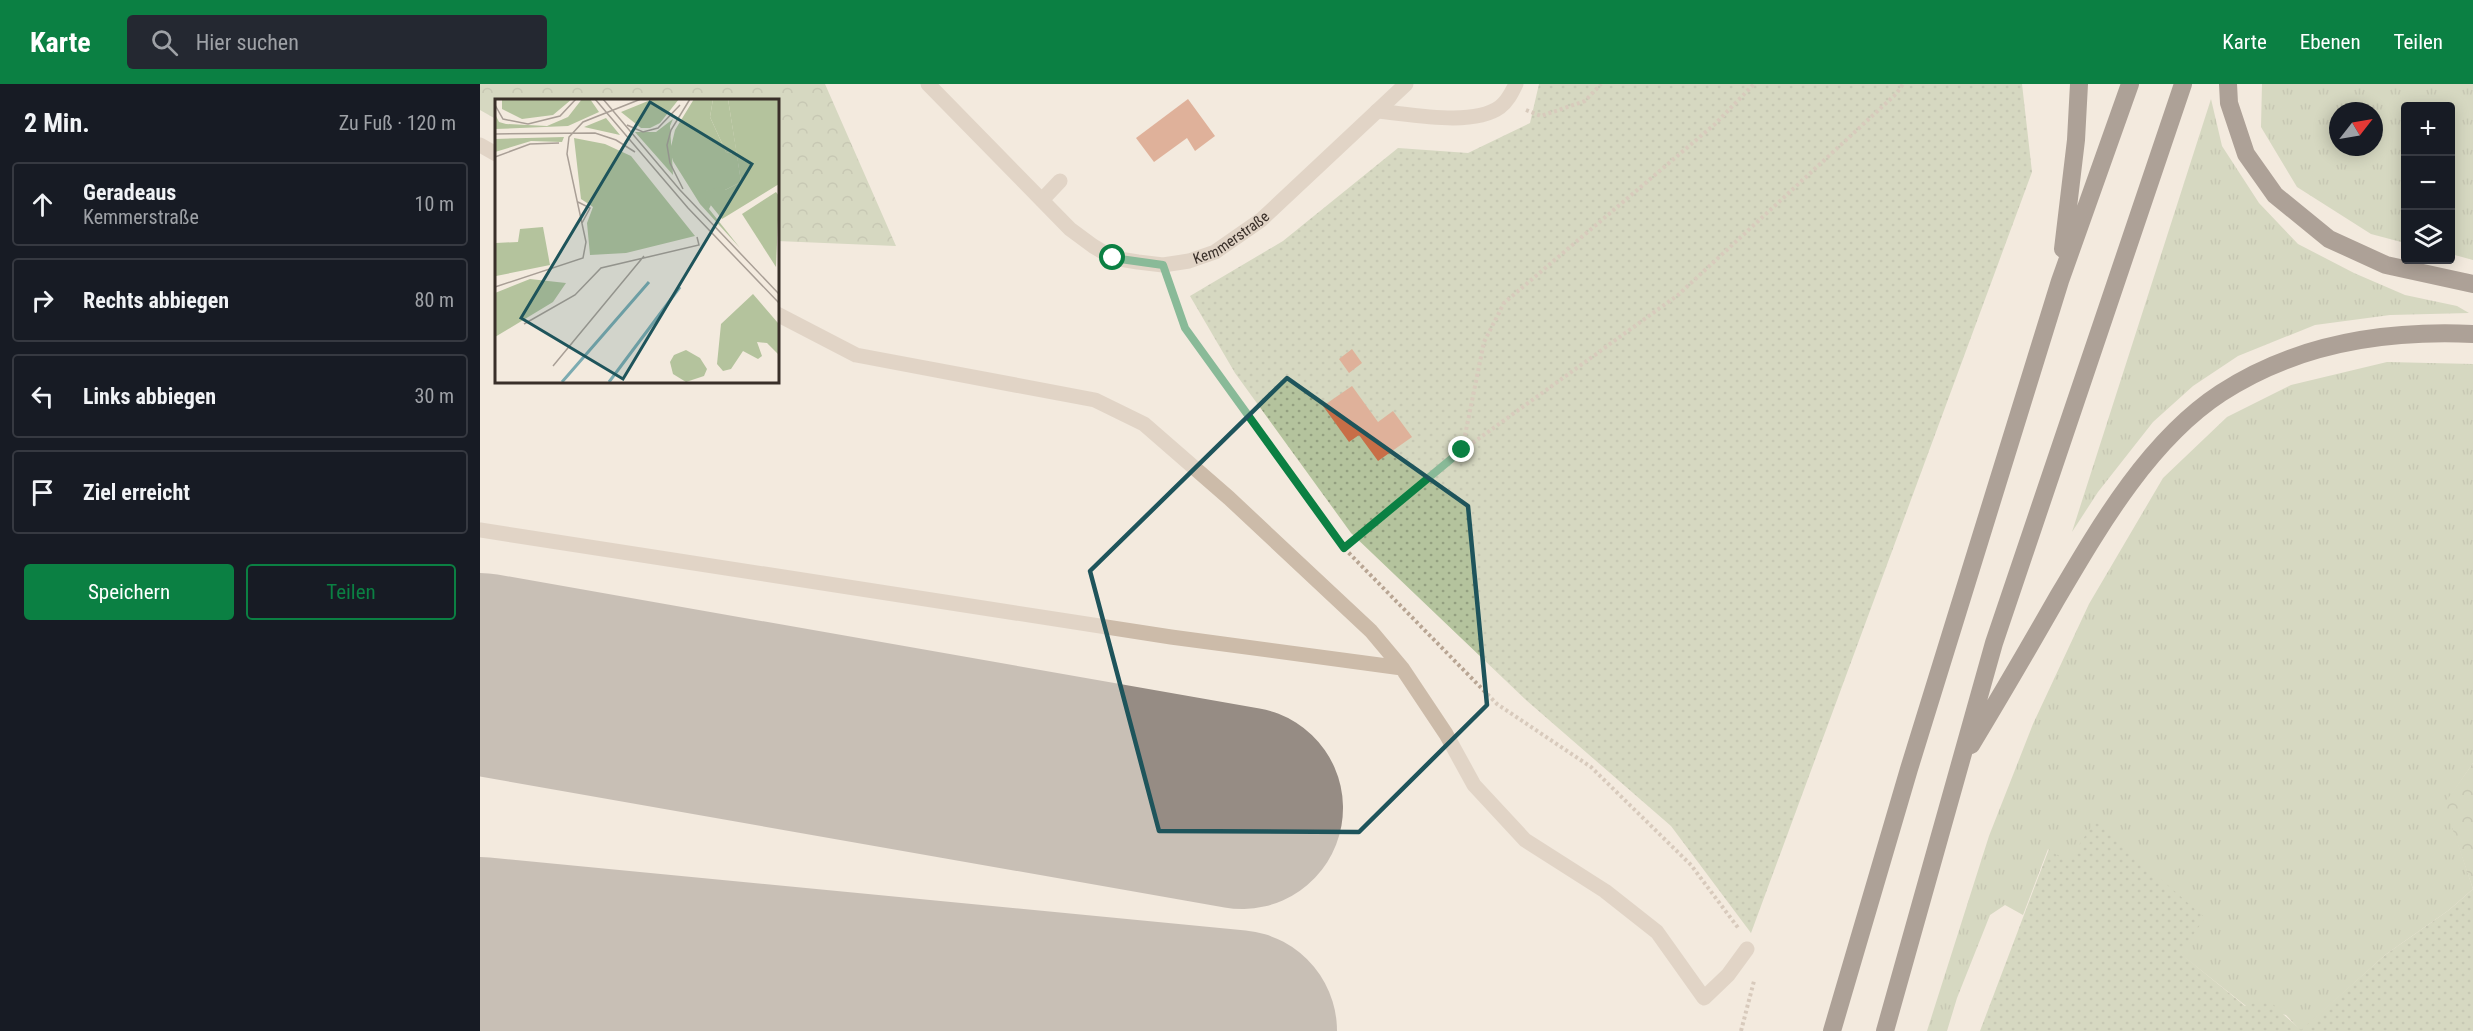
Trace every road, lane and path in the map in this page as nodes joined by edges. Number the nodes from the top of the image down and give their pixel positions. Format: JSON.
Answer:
{"nodes":[{"id":1,"x":927,"y":84,"type":"edge"},
{"id":2,"x":1406,"y":84,"type":"edge"},
{"id":3,"x":1516,"y":84,"type":"edge"},
{"id":4,"x":1601,"y":84,"type":"edge"},
{"id":5,"x":1754,"y":84,"type":"edge"},
{"id":6,"x":1903,"y":84,"type":"edge"},
{"id":7,"x":2079,"y":84,"type":"edge"},
{"id":8,"x":2130,"y":84,"type":"edge"},
{"id":9,"x":2183,"y":84,"type":"edge"},
{"id":10,"x":2228,"y":84,"type":"edge"},
{"id":11,"x":1505,"y":103,"type":"junction"},
{"id":12,"x":1377,"y":111,"type":"junction"},
{"id":13,"x":480,"y":145,"type":"edge"},
{"id":14,"x":495,"y":153,"type":"edge"},
{"id":15,"x":1060,"y":181,"type":"dead end"},
{"id":16,"x":1042,"y":200,"type":"junction"},
{"id":17,"x":1163,"y":265,"type":"junction"},
{"id":18,"x":2060,"y":281,"type":"junction"},
{"id":19,"x":2473,"y":284,"type":"edge"},
{"id":20,"x":778,"y":315,"type":"edge"},
{"id":21,"x":2473,"y":334,"type":"edge"},
{"id":22,"x":1462,"y":450,"type":"junction"},
{"id":23,"x":480,"y":530,"type":"edge"},
{"id":24,"x":1344,"y":548,"type":"junction"},
{"id":25,"x":1402,"y":668,"type":"junction"},
{"id":26,"x":1957,"y":770,"type":"junction"},
{"id":27,"x":1738,"y":925,"type":"dead end"},
{"id":28,"x":1747,"y":949,"type":"dead end"},
{"id":29,"x":1832,"y":1031,"type":"edge"},
{"id":30,"x":1885,"y":1031,"type":"edge"}],
"edges":[{"from":1,"to":16,"type":"street","name":"Kemmerstraße"},
{"from":2,"to":12,"type":"street","name":"Kemmerstraße"},
{"from":3,"to":11,"type":"street"},
{"from":4,"to":11,"type":"path"},
{"from":5,"to":22,"type":"path"},
{"from":6,"to":22,"type":"path"},
{"from":7,"to":18,"type":"highway"},
{"from":8,"to":18,"type":"highway"},
{"from":9,"to":26,"type":"highway"},
{"from":10,"to":19,"type":"highway"},
{"from":11,"to":12,"type":"street"},
{"from":12,"to":17,"type":"street","name":"Kemmerstraße"},
{"from":13,"to":14,"type":"street"},
{"from":15,"to":16,"type":"street"},
{"from":16,"to":17,"type":"street","name":"Kemmerstraße"},
{"from":17,"to":24,"type":"path"},
{"from":18,"to":29,"type":"highway"},
{"from":20,"to":25,"type":"street"},
{"from":21,"to":26,"type":"highway"},
{"from":22,"to":24,"type":"path"},
{"from":23,"to":25,"type":"street"},
{"from":24,"to":27,"type":"path"},
{"from":25,"to":28,"type":"street"},
{"from":26,"to":30,"type":"highway"}]}
